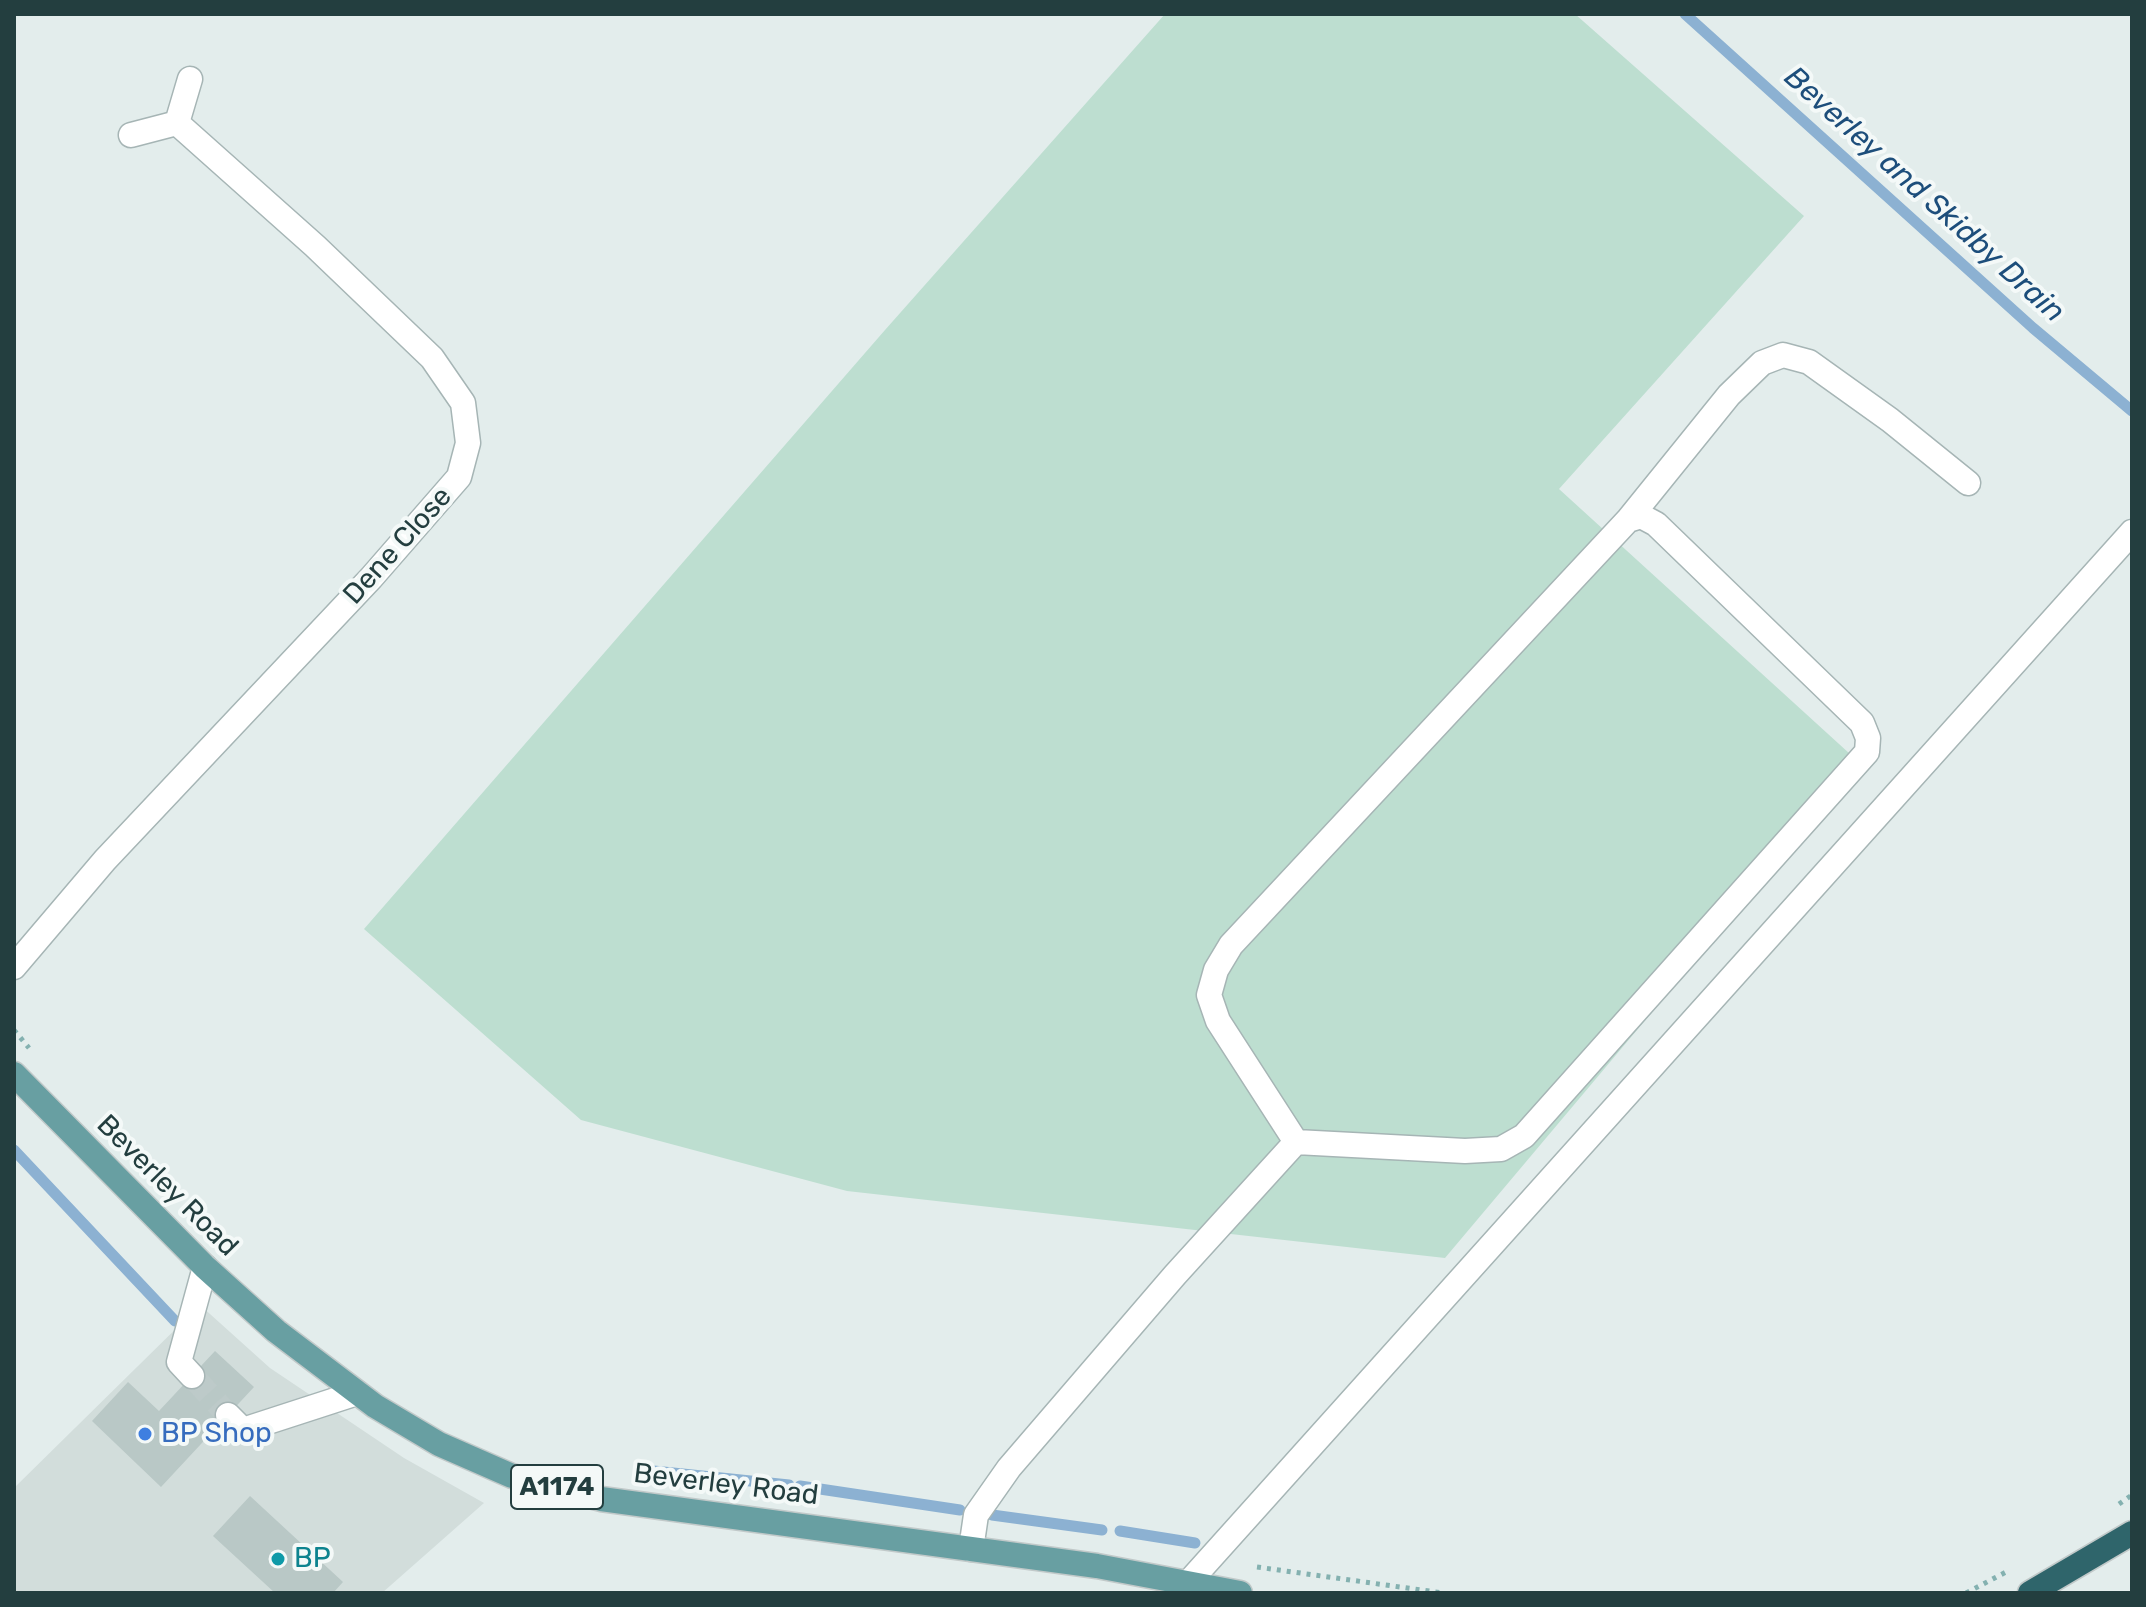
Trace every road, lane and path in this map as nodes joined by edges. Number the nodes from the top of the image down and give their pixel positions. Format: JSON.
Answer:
{"nodes":[{"id":1,"x":190,"y":79,"type":"dead end"},
{"id":2,"x":177,"y":123,"type":"junction"},
{"id":3,"x":131,"y":135,"type":"dead end"},
{"id":4,"x":1968,"y":483,"type":"dead end"},
{"id":5,"x":1628,"y":520,"type":"junction"},
{"id":6,"x":2132,"y":532,"type":"edge"},
{"id":7,"x":14,"y":967,"type":"edge"},
{"id":8,"x":14,"y":1030,"type":"edge"},
{"id":9,"x":33,"y":1053,"type":"dead end"},
{"id":10,"x":14,"y":1074,"type":"edge"},
{"id":11,"x":1296,"y":1142,"type":"junction"},
{"id":12,"x":205,"y":1267,"type":"junction"},
{"id":13,"x":192,"y":1376,"type":"tunnel mouth"},
{"id":14,"x":357,"y":1393,"type":"junction"},
{"id":15,"x":228,"y":1415,"type":"tunnel mouth"},
{"id":16,"x":2132,"y":1533,"type":"edge"},
{"id":17,"x":971,"y":1549,"type":"junction"},
{"id":18,"x":1208,"y":1561,"type":"junction"},
{"id":19,"x":1188,"y":1583,"type":"junction"},
{"id":20,"x":1240,"y":1593,"type":"edge"},
{"id":21,"x":1443,"y":1593,"type":"edge"},
{"id":22,"x":2030,"y":1593,"type":"edge"}],
"edges":[{"from":1,"to":2,"type":"street"},
{"from":2,"to":3,"type":"street"},
{"from":2,"to":7,"type":"street","name":"Dene Close"},
{"from":4,"to":5,"type":"street"},
{"from":5,"to":11,"type":"street"},
{"from":5,"to":11,"type":"street"},
{"from":6,"to":18,"type":"street"},
{"from":8,"to":9,"type":"path"},
{"from":10,"to":12,"type":"main road","name":"Beverley Road","number":"A1174"},
{"from":11,"to":17,"type":"street"},
{"from":12,"to":13,"type":"street"},
{"from":12,"to":14,"type":"main road","name":"Beverley Road","number":"A1174"},
{"from":14,"to":15,"type":"street"},
{"from":14,"to":17,"type":"main road","name":"Beverley Road","number":"A1174"},
{"from":16,"to":22,"type":"highway"},
{"from":17,"to":19,"type":"main road","name":"Beverley Road","number":"A1174"},
{"from":18,"to":19,"type":"street"},
{"from":18,"to":21,"type":"path"},
{"from":19,"to":20,"type":"main road","name":"Beverley Road","number":"A1174"}]}
